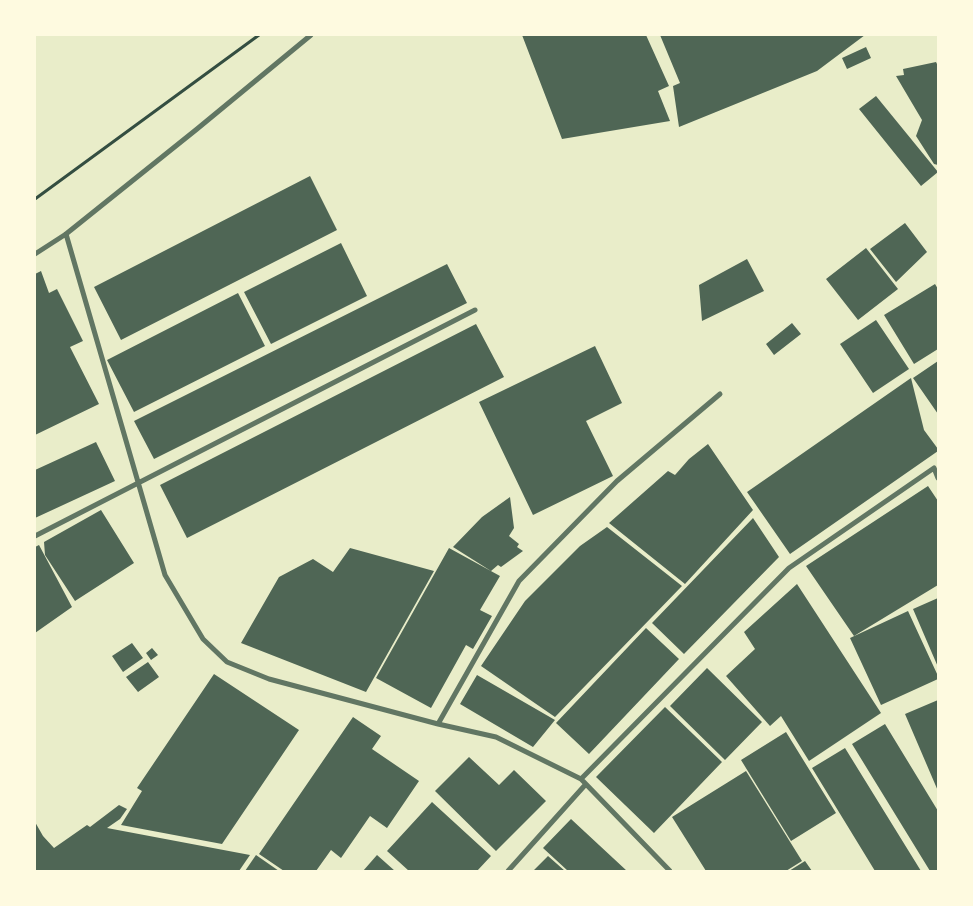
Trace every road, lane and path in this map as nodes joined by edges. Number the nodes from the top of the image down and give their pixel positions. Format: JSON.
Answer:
{"nodes":[{"id":1,"x":259,"y":35,"type":"edge"},
{"id":2,"x":311,"y":35,"type":"edge"},
{"id":3,"x":35,"y":199,"type":"edge"},
{"id":4,"x":66,"y":234,"type":"junction"},
{"id":5,"x":35,"y":254,"type":"edge"},
{"id":6,"x":475,"y":310,"type":"dead end"},
{"id":7,"x":720,"y":394,"type":"dead end"},
{"id":8,"x":938,"y":478,"type":"edge"},
{"id":9,"x":138,"y":482,"type":"junction"},
{"id":10,"x":35,"y":536,"type":"edge"},
{"id":11,"x":438,"y":724,"type":"junction"},
{"id":12,"x":581,"y":779,"type":"junction"},
{"id":13,"x":586,"y":784,"type":"junction"},
{"id":14,"x":508,"y":871,"type":"edge"},
{"id":15,"x":670,"y":871,"type":"edge"}],
"edges":[{"from":1,"to":3,"type":"path"},
{"from":2,"to":4,"type":"street"},
{"from":4,"to":5,"type":"street"},
{"from":4,"to":9,"type":"street"},
{"from":6,"to":9,"type":"street"},
{"from":7,"to":11,"type":"street"},
{"from":8,"to":12,"type":"street"},
{"from":9,"to":10,"type":"street"},
{"from":9,"to":11,"type":"street"},
{"from":11,"to":12,"type":"street"},
{"from":12,"to":13,"type":"street"},
{"from":13,"to":14,"type":"street"},
{"from":13,"to":15,"type":"street"}]}
